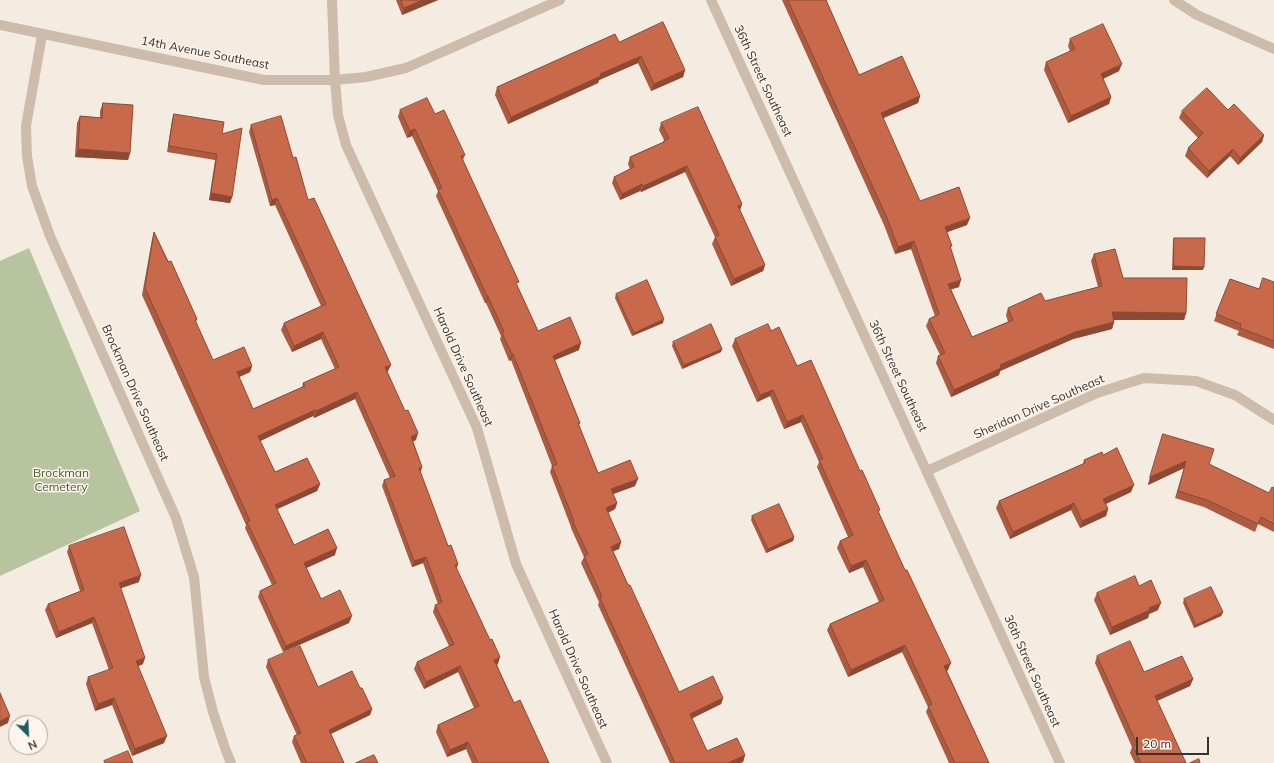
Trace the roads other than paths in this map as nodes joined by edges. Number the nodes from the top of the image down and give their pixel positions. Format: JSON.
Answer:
{"nodes":[{"id":1,"x":332,"y":0,"type":"edge"},
{"id":2,"x":560,"y":0,"type":"edge"},
{"id":3,"x":711,"y":0,"type":"edge"},
{"id":4,"x":1174,"y":0,"type":"edge"},
{"id":5,"x":0,"y":25,"type":"edge"},
{"id":6,"x":42,"y":35,"type":"junction"},
{"id":7,"x":1274,"y":49,"type":"edge"},
{"id":8,"x":335,"y":80,"type":"junction"},
{"id":9,"x":1274,"y":420,"type":"edge"},
{"id":10,"x":927,"y":471,"type":"junction"},
{"id":11,"x":231,"y":763,"type":"edge"},
{"id":12,"x":607,"y":763,"type":"edge"},
{"id":13,"x":1060,"y":763,"type":"edge"}],
"edges":[{"from":1,"to":8,"type":"street","name":"Harold Drive Southeast"},
{"from":2,"to":8,"type":"street","name":"14th Avenue Southeast"},
{"from":3,"to":10,"type":"street","name":"36th Street Southeast"},
{"from":4,"to":7,"type":"street"},
{"from":5,"to":6,"type":"street","name":"14th Avenue Southeast"},
{"from":6,"to":8,"type":"street","name":"14th Avenue Southeast"},
{"from":6,"to":11,"type":"street","name":"Brockman Drive Southeast"},
{"from":8,"to":12,"type":"street","name":"Harold Drive Southeast"},
{"from":9,"to":10,"type":"street","name":"Sheridan Drive Southeast"},
{"from":10,"to":13,"type":"street","name":"36th Street Southeast"}]}
